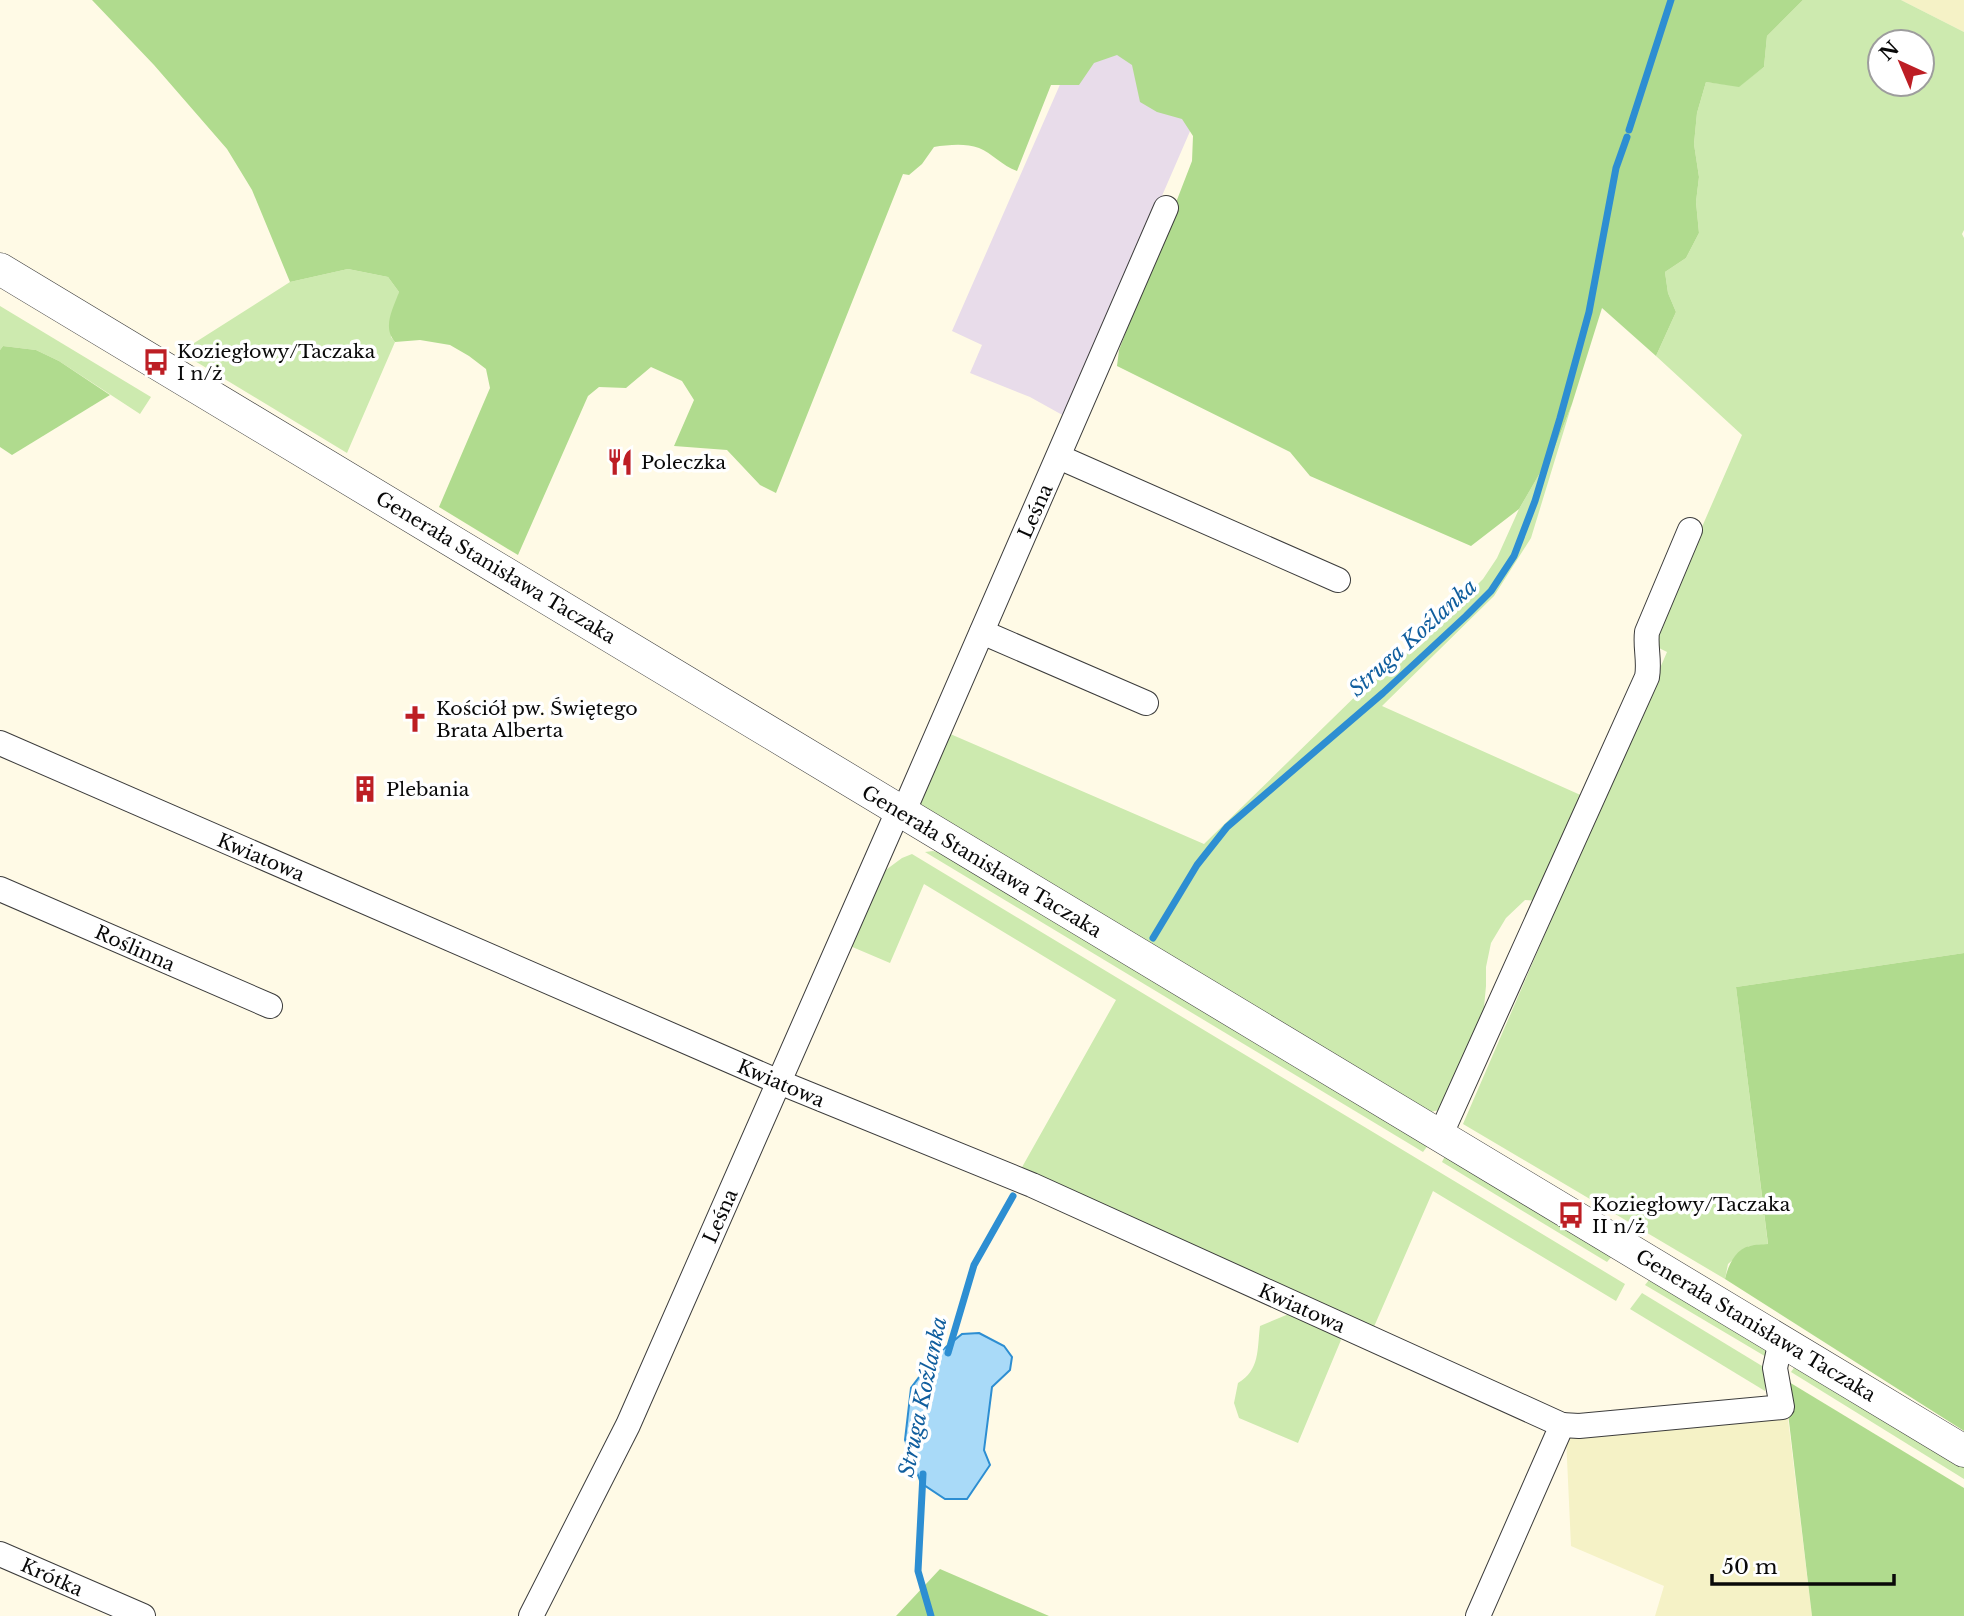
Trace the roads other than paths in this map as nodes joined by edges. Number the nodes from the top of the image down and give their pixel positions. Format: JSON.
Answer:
{"nodes":[{"id":1,"x":1166,"y":208,"type":"dead end"},
{"id":2,"x":0,"y":270,"type":"edge"},
{"id":3,"x":1059,"y":457,"type":"junction"},
{"id":4,"x":1690,"y":530,"type":"dead end"},
{"id":5,"x":1338,"y":580,"type":"dead end"},
{"id":6,"x":982,"y":632,"type":"junction"},
{"id":7,"x":1146,"y":704,"type":"dead end"},
{"id":8,"x":0,"y":743,"type":"edge"},
{"id":9,"x":901,"y":812,"type":"junction"},
{"id":10,"x":0,"y":889,"type":"edge"},
{"id":11,"x":270,"y":1006,"type":"dead end"},
{"id":12,"x":779,"y":1082,"type":"junction"},
{"id":13,"x":1440,"y":1136,"type":"junction"},
{"id":14,"x":1781,"y":1340,"type":"junction"},
{"id":15,"x":1562,"y":1425,"type":"junction"},
{"id":16,"x":1964,"y":1451,"type":"edge"},
{"id":17,"x":0,"y":1554,"type":"edge"},
{"id":18,"x":142,"y":1616,"type":"edge"},
{"id":19,"x":531,"y":1616,"type":"edge"},
{"id":20,"x":1478,"y":1616,"type":"edge"}],
"edges":[{"from":1,"to":3,"type":"street","name":"Leśna"},
{"from":2,"to":9,"type":"street","name":"Generała Stanisława Taczaka"},
{"from":3,"to":5,"type":"street"},
{"from":3,"to":6,"type":"street","name":"Leśna"},
{"from":4,"to":13,"type":"street"},
{"from":6,"to":7,"type":"street"},
{"from":6,"to":9,"type":"street","name":"Leśna"},
{"from":8,"to":12,"type":"street","name":"Kwiatowa"},
{"from":9,"to":12,"type":"street","name":"Leśna"},
{"from":9,"to":13,"type":"street","name":"Generała Stanisława Taczaka"},
{"from":10,"to":11,"type":"street","name":"Roślinna"},
{"from":12,"to":15,"type":"street","name":"Kwiatowa"},
{"from":12,"to":19,"type":"street","name":"Leśna"},
{"from":13,"to":14,"type":"street","name":"Generała Stanisława Taczaka"},
{"from":14,"to":15,"type":"street","name":"Kwiatowa"},
{"from":14,"to":16,"type":"street","name":"Generała Stanisława Taczaka"},
{"from":15,"to":20,"type":"street"},
{"from":17,"to":18,"type":"street","name":"Krótka"}]}
